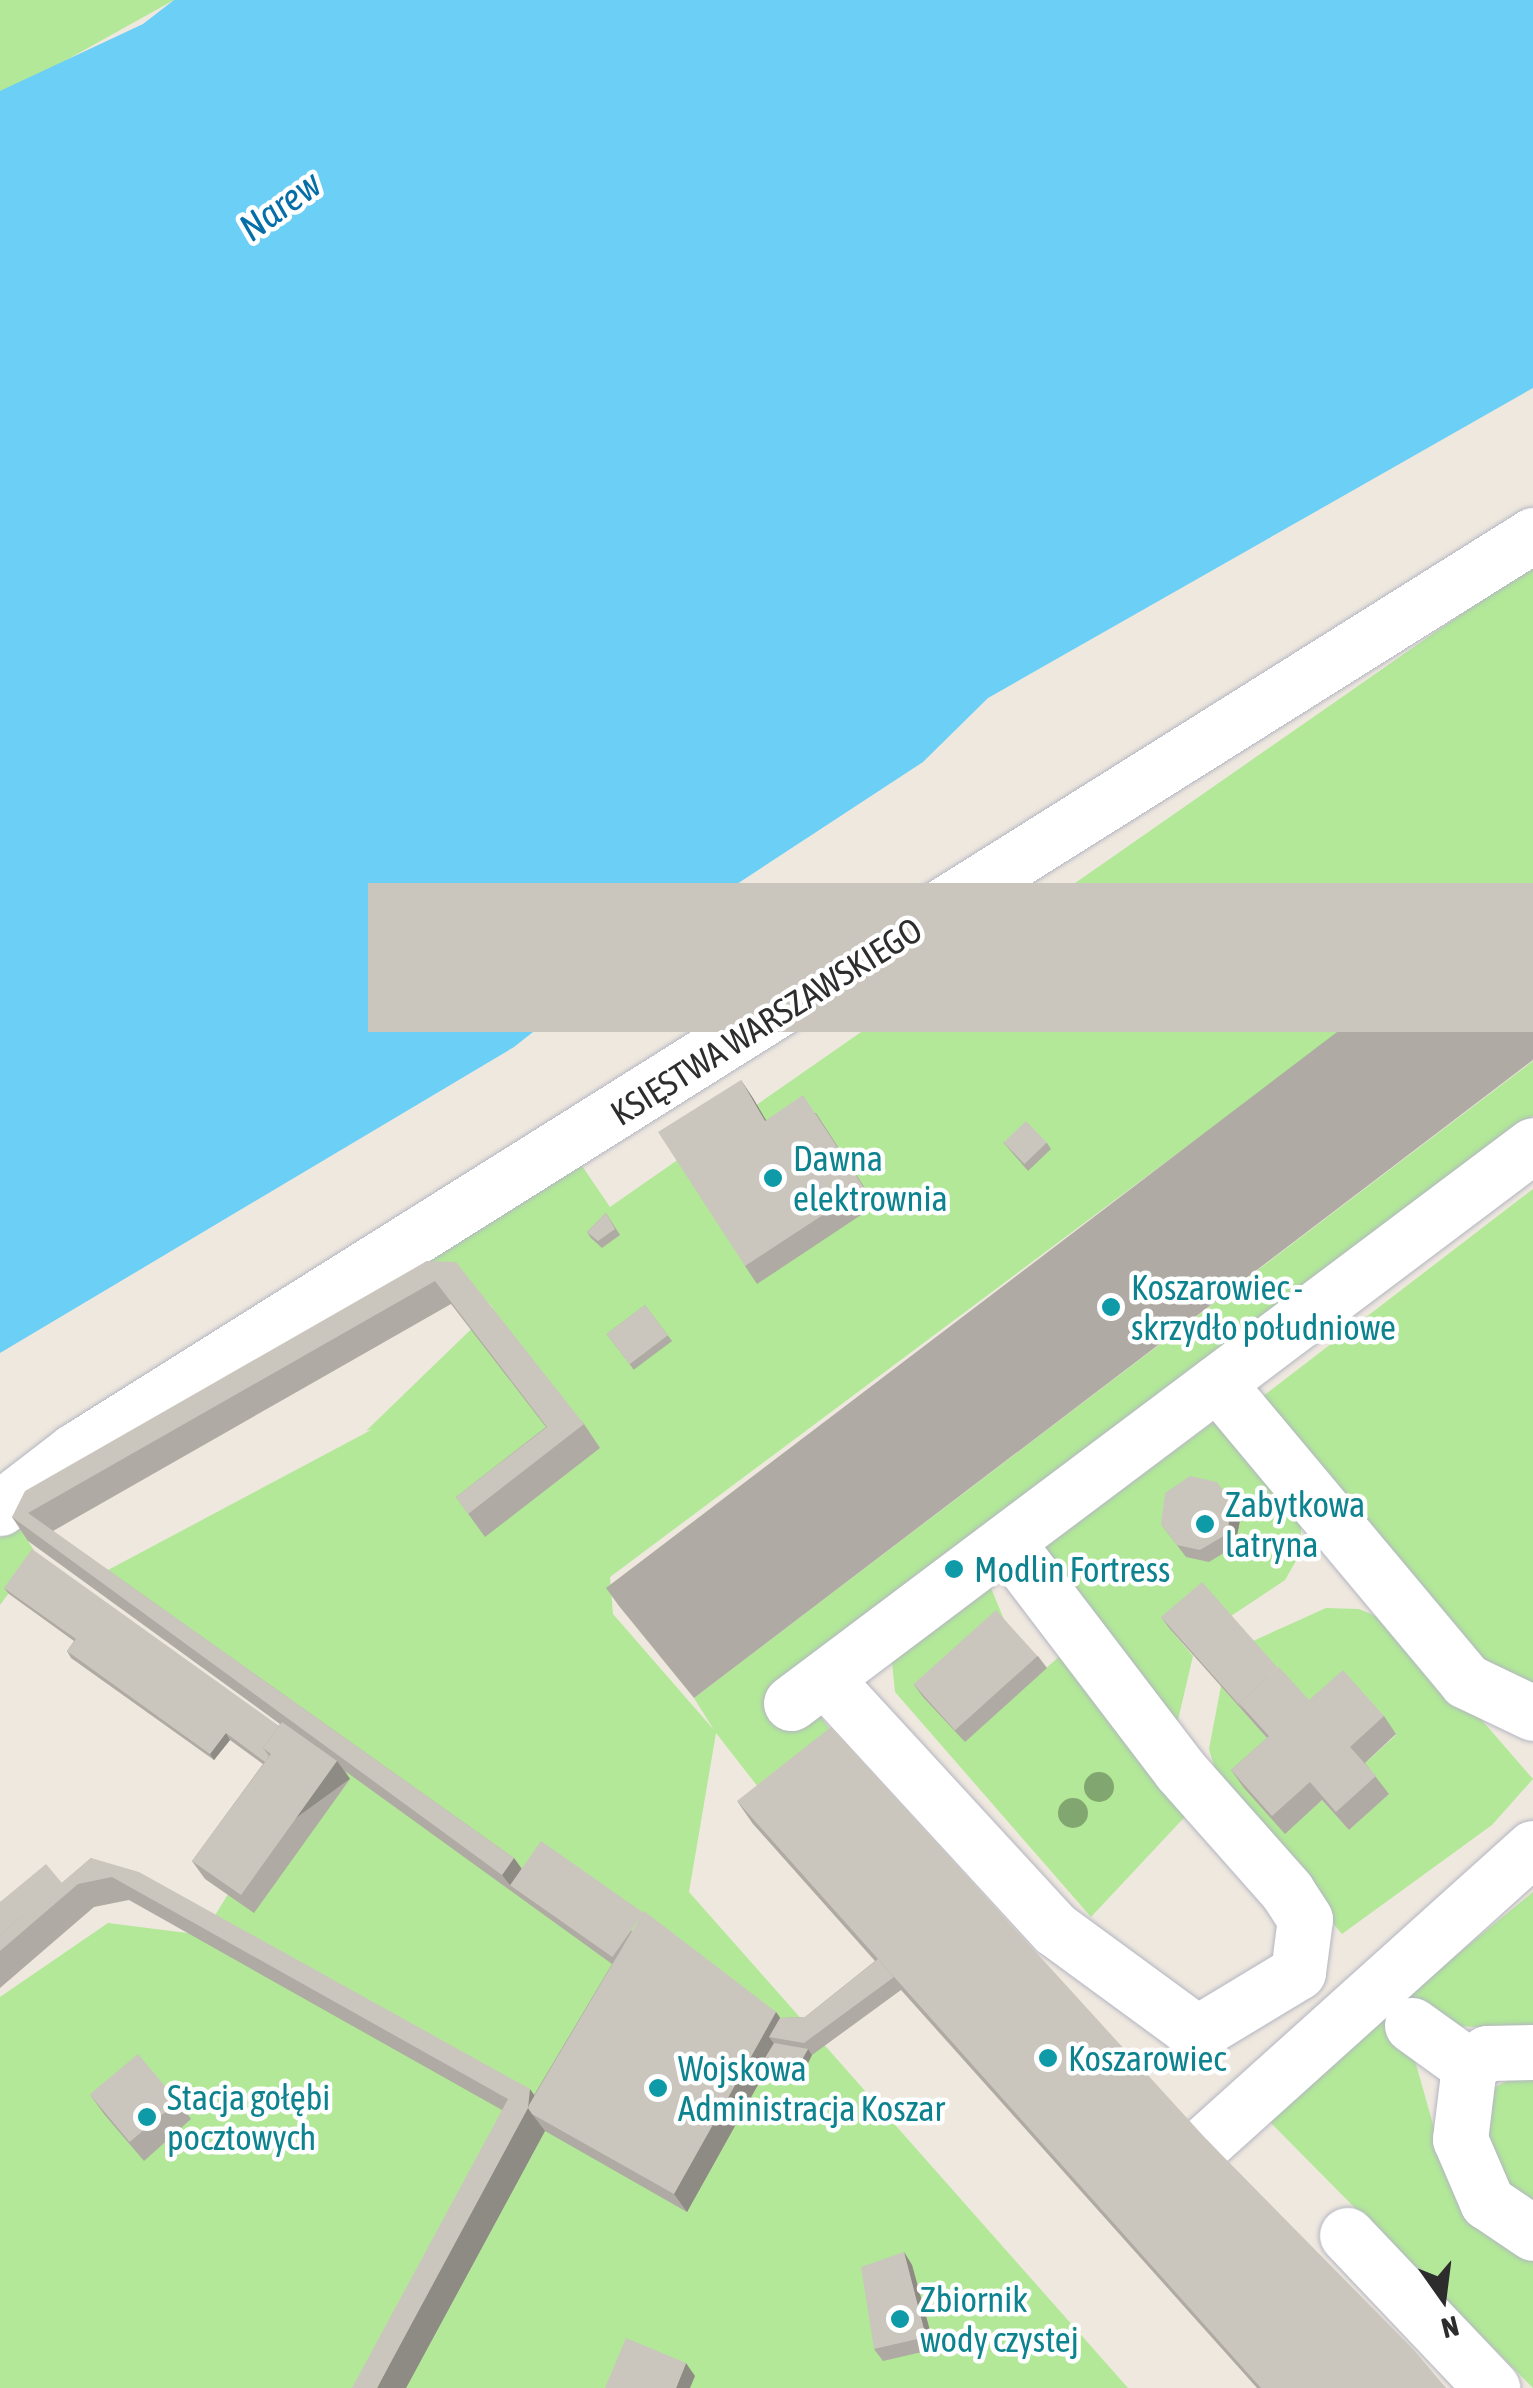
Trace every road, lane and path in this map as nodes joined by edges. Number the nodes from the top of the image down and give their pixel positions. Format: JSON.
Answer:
{"nodes":[{"id":1,"x":1533,"y":536,"type":"edge"},
{"id":2,"x":1533,"y":1145,"type":"edge"},
{"id":3,"x":1217,"y":1382,"type":"junction"},
{"id":4,"x":0,"y":1508,"type":"edge"},
{"id":5,"x":1006,"y":1542,"type":"junction"},
{"id":6,"x":1533,"y":1713,"type":"edge"},
{"id":7,"x":1533,"y":1848,"type":"edge"},
{"id":8,"x":1412,"y":2025,"type":"dead end"},
{"id":9,"x":1533,"y":2052,"type":"edge"},
{"id":10,"x":1469,"y":2066,"type":"junction"},
{"id":11,"x":1205,"y":2143,"type":"edge"},
{"id":12,"x":1533,"y":2232,"type":"edge"},
{"id":13,"x":1346,"y":2234,"type":"dead end"},
{"id":14,"x":1492,"y":2388,"type":"edge"}],
"edges":[{"from":1,"to":4,"type":"street","name":"KSIĘSTWA WARSZAWSKIEGO"},
{"from":2,"to":3,"type":"street"},
{"from":3,"to":5,"type":"street"},
{"from":3,"to":6,"type":"street"},
{"from":5,"to":5,"type":"street"},
{"from":7,"to":11,"type":"street"},
{"from":8,"to":10,"type":"street"},
{"from":9,"to":10,"type":"street"},
{"from":10,"to":12,"type":"street"},
{"from":13,"to":14,"type":"street"}]}
